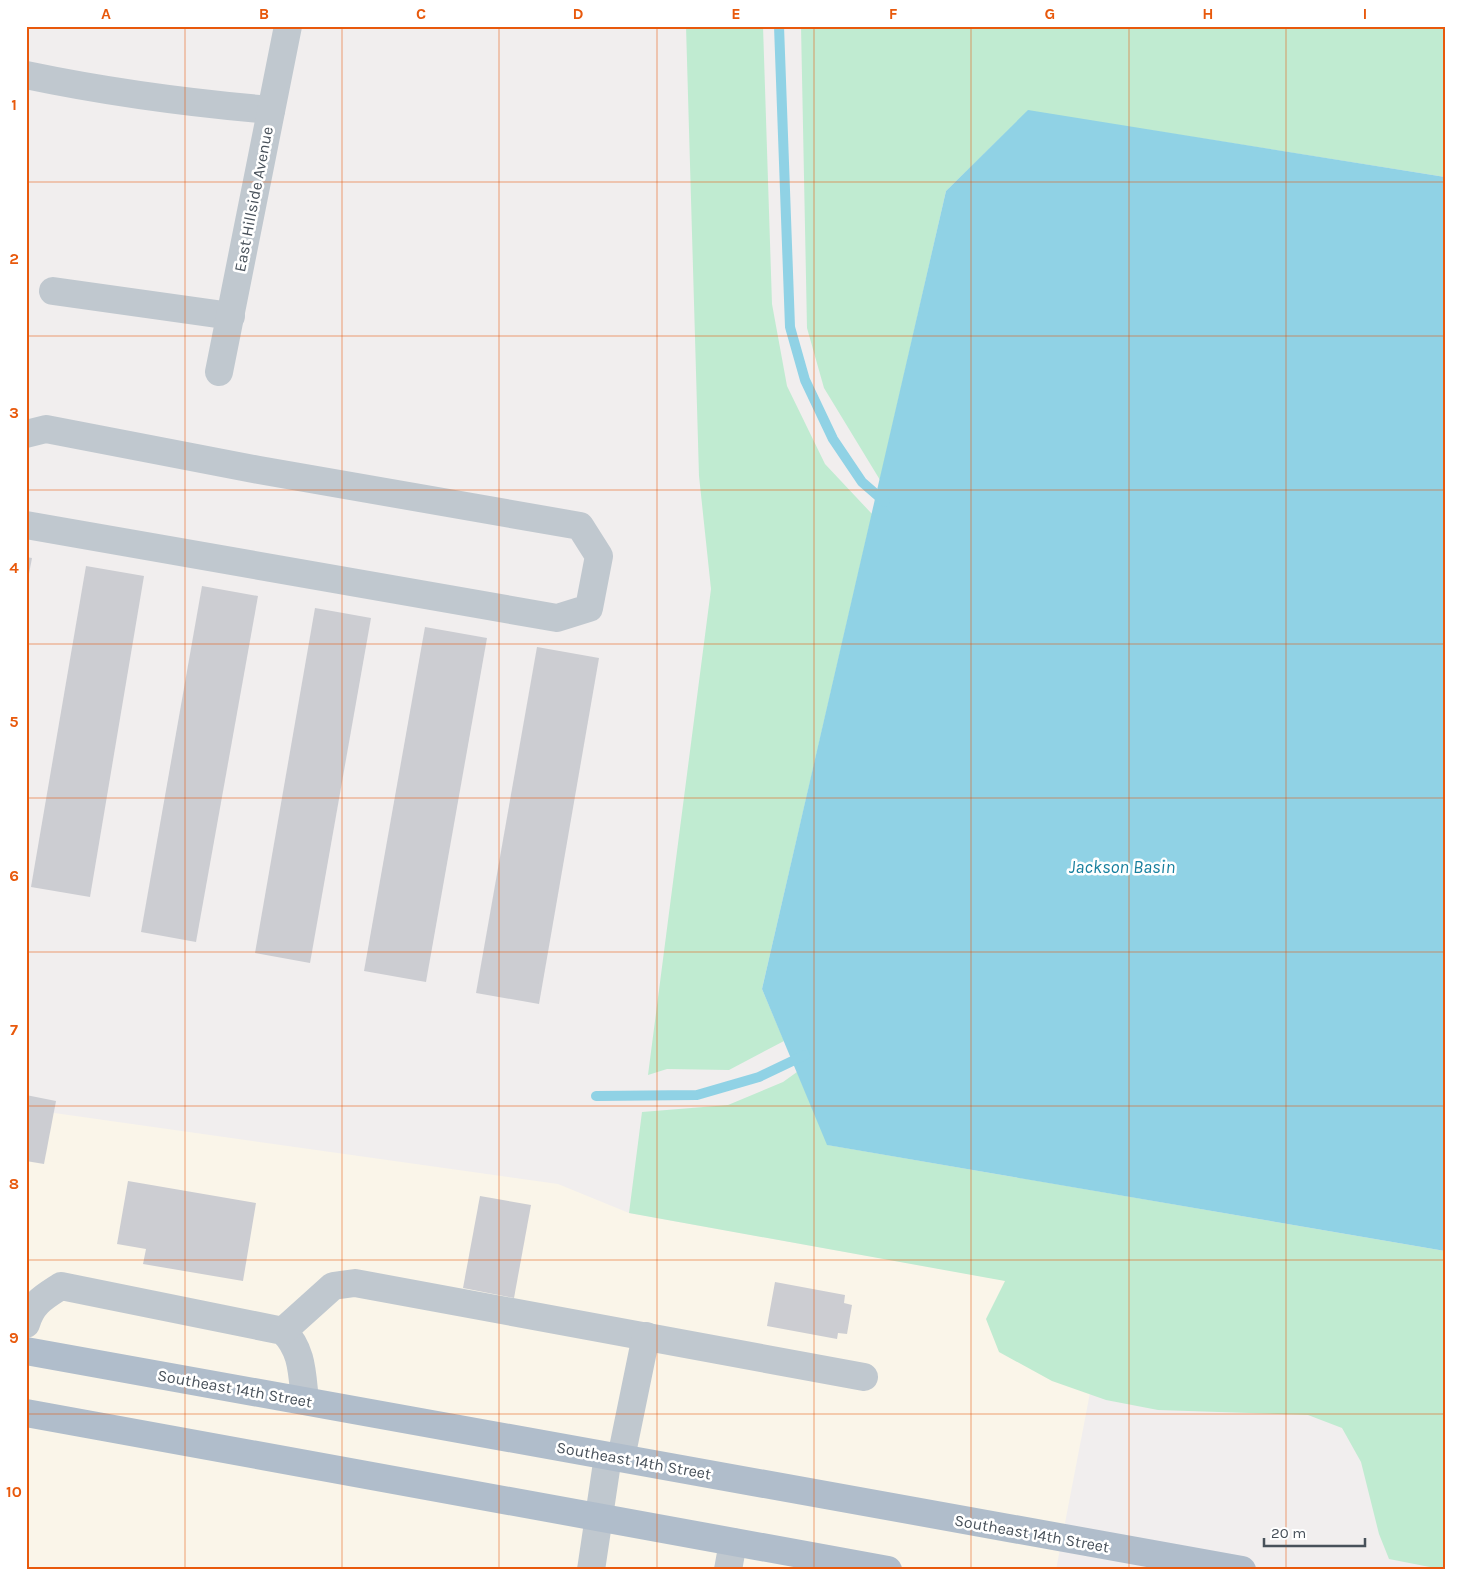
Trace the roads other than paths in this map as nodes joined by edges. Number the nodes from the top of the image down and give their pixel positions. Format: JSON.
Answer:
{"nodes":[{"id":1,"x":288,"y":26,"type":"edge"},
{"id":2,"x":26,"y":75,"type":"edge"},
{"id":3,"x":271,"y":110,"type":"junction"},
{"id":4,"x":53,"y":291,"type":"dead end"},
{"id":5,"x":231,"y":316,"type":"junction"},
{"id":6,"x":219,"y":372,"type":"dead end"},
{"id":7,"x":26,"y":434,"type":"edge"},
{"id":8,"x":26,"y":525,"type":"edge"},
{"id":9,"x":26,"y":1324,"type":"edge"},
{"id":10,"x":283,"y":1331,"type":"junction"},
{"id":11,"x":646,"y":1336,"type":"junction"},
{"id":12,"x":26,"y":1351,"type":"edge"},
{"id":13,"x":864,"y":1377,"type":"dead end"},
{"id":14,"x":305,"y":1401,"type":"junction"},
{"id":15,"x":26,"y":1413,"type":"edge"},
{"id":16,"x":615,"y":1457,"type":"junction"},
{"id":17,"x":600,"y":1518,"type":"junction"},
{"id":18,"x":733,"y":1542,"type":"junction"},
{"id":19,"x":591,"y":1570,"type":"edge"},
{"id":20,"x":728,"y":1570,"type":"edge"},
{"id":21,"x":888,"y":1570,"type":"edge"},
{"id":22,"x":1242,"y":1570,"type":"edge"}],
"edges":[{"from":1,"to":3,"type":"street","name":"East Hillside Avenue"},
{"from":2,"to":3,"type":"street"},
{"from":3,"to":5,"type":"street","name":"East Hillside Avenue"},
{"from":4,"to":5,"type":"street"},
{"from":5,"to":6,"type":"street","name":"East Hillside Avenue"},
{"from":7,"to":8,"type":"street"},
{"from":9,"to":10,"type":"street"},
{"from":10,"to":11,"type":"street"},
{"from":10,"to":14,"type":"street"},
{"from":11,"to":13,"type":"street"},
{"from":11,"to":16,"type":"street"},
{"from":12,"to":14,"type":"main road","name":"Southeast 14th Street"},
{"from":14,"to":16,"type":"main road","name":"Southeast 14th Street"},
{"from":15,"to":17,"type":"main road"},
{"from":16,"to":17,"type":"street"},
{"from":16,"to":22,"type":"main road","name":"Southeast 14th Street"},
{"from":17,"to":18,"type":"main road"},
{"from":17,"to":19,"type":"street"},
{"from":18,"to":20,"type":"street"},
{"from":18,"to":21,"type":"main road"}]}
